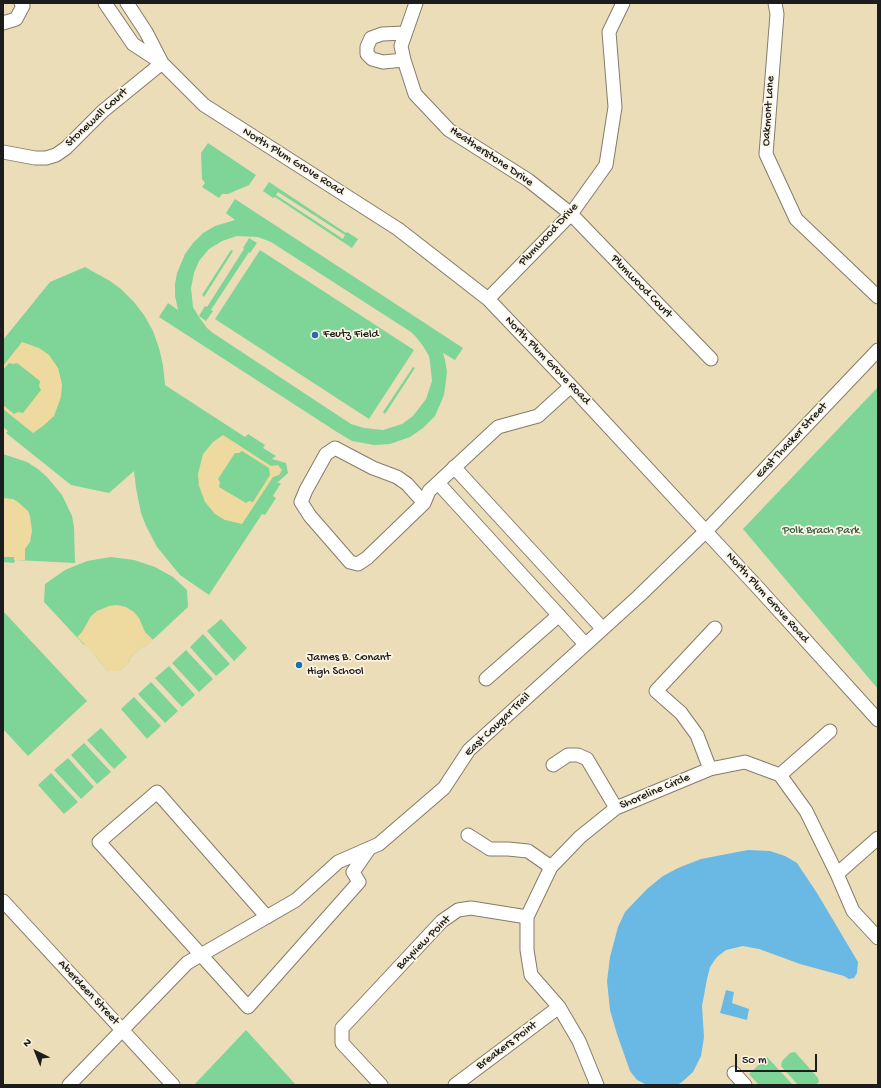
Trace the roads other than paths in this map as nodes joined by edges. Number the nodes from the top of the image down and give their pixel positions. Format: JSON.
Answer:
{"nodes":[{"id":1,"x":21,"y":3,"type":"edge"},
{"id":2,"x":105,"y":3,"type":"edge"},
{"id":3,"x":127,"y":3,"type":"edge"},
{"id":4,"x":416,"y":3,"type":"edge"},
{"id":5,"x":623,"y":3,"type":"edge"},
{"id":6,"x":775,"y":3,"type":"edge"},
{"id":7,"x":3,"y":23,"type":"edge"},
{"id":8,"x":405,"y":34,"type":"junction"},
{"id":9,"x":404,"y":60,"type":"junction"},
{"id":10,"x":162,"y":63,"type":"junction"},
{"id":11,"x":3,"y":152,"type":"edge"},
{"id":12,"x":571,"y":214,"type":"junction"},
{"id":13,"x":878,"y":297,"type":"edge"},
{"id":14,"x":488,"y":299,"type":"junction"},
{"id":15,"x":878,"y":350,"type":"edge"},
{"id":16,"x":711,"y":359,"type":"dead end"},
{"id":17,"x":571,"y":386,"type":"junction"},
{"id":18,"x":454,"y":467,"type":"junction"},
{"id":19,"x":438,"y":483,"type":"junction"},
{"id":20,"x":424,"y":503,"type":"junction"},
{"id":21,"x":706,"y":531,"type":"junction"},
{"id":22,"x":559,"y":615,"type":"junction"},
{"id":23,"x":602,"y":628,"type":"junction"},
{"id":24,"x":715,"y":628,"type":"dead end"},
{"id":25,"x":585,"y":644,"type":"junction"},
{"id":26,"x":486,"y":679,"type":"dead end"},
{"id":27,"x":878,"y":720,"type":"edge"},
{"id":28,"x":830,"y":731,"type":"dead end"},
{"id":29,"x":553,"y":765,"type":"dead end"},
{"id":30,"x":710,"y":769,"type":"junction"},
{"id":31,"x":780,"y":775,"type":"junction"},
{"id":32,"x":616,"y":808,"type":"junction"},
{"id":33,"x":468,"y":835,"type":"dead end"},
{"id":34,"x":878,"y":838,"type":"edge"},
{"id":35,"x":370,"y":848,"type":"junction"},
{"id":36,"x":551,"y":867,"type":"junction"},
{"id":37,"x":838,"y":874,"type":"junction"},
{"id":38,"x":3,"y":901,"type":"edge"},
{"id":39,"x":267,"y":917,"type":"junction"},
{"id":40,"x":527,"y":917,"type":"junction"},
{"id":41,"x":878,"y":938,"type":"edge"},
{"id":42,"x":201,"y":955,"type":"junction"},
{"id":43,"x":559,"y":1007,"type":"junction"},
{"id":44,"x":122,"y":1030,"type":"junction"},
{"id":45,"x":734,"y":1073,"type":"dead end"},
{"id":46,"x":69,"y":1085,"type":"edge"},
{"id":47,"x":173,"y":1085,"type":"edge"},
{"id":48,"x":380,"y":1085,"type":"edge"},
{"id":49,"x":455,"y":1085,"type":"edge"},
{"id":50,"x":597,"y":1085,"type":"edge"},
{"id":51,"x":745,"y":1085,"type":"edge"}],
"edges":[{"from":1,"to":7,"type":"street"},
{"from":2,"to":10,"type":"street","name":"North Plum Grove Road"},
{"from":3,"to":10,"type":"street","name":"North Plum Grove Road"},
{"from":4,"to":8,"type":"street","name":"Heatherstone Drive"},
{"from":5,"to":12,"type":"street","name":"Plumwood Drive"},
{"from":6,"to":13,"type":"street","name":"Oakmont Lane"},
{"from":8,"to":9,"type":"street","name":"Heatherstone Drive"},
{"from":8,"to":9,"type":"street"},
{"from":9,"to":12,"type":"street","name":"Heatherstone Drive"},
{"from":10,"to":11,"type":"street","name":"Stonewall Court"},
{"from":10,"to":14,"type":"street","name":"North Plum Grove Road"},
{"from":12,"to":14,"type":"street","name":"Plumwood Drive"},
{"from":12,"to":16,"type":"street","name":"Plumwood Court"},
{"from":14,"to":17,"type":"street","name":"North Plum Grove Road"},
{"from":15,"to":21,"type":"street","name":"East Thacker Street"},
{"from":17,"to":18,"type":"street"},
{"from":17,"to":21,"type":"street","name":"North Plum Grove Road"},
{"from":18,"to":19,"type":"street"},
{"from":18,"to":23,"type":"street"},
{"from":19,"to":20,"type":"street"},
{"from":19,"to":22,"type":"street"},
{"from":20,"to":20,"type":"street"},
{"from":21,"to":23,"type":"street","name":"East Cougar Trail"},
{"from":21,"to":27,"type":"street","name":"North Plum Grove Road"},
{"from":22,"to":25,"type":"street"},
{"from":22,"to":26,"type":"street"},
{"from":23,"to":25,"type":"street","name":"East Cougar Trail"},
{"from":24,"to":30,"type":"street"},
{"from":25,"to":35,"type":"street","name":"East Cougar Trail"},
{"from":28,"to":31,"type":"street"},
{"from":29,"to":32,"type":"street"},
{"from":30,"to":31,"type":"street","name":"Shoreline Circle"},
{"from":30,"to":32,"type":"street","name":"Shoreline Circle"},
{"from":31,"to":37,"type":"street"},
{"from":32,"to":36,"type":"street","name":"Shoreline Circle"},
{"from":33,"to":36,"type":"street"},
{"from":34,"to":37,"type":"street"},
{"from":35,"to":39,"type":"street","name":"East Cougar Trail"},
{"from":35,"to":42,"type":"street"},
{"from":36,"to":40,"type":"street","name":"Shoreline Circle"},
{"from":37,"to":41,"type":"street"},
{"from":38,"to":44,"type":"street","name":"Aberdeen Street"},
{"from":39,"to":42,"type":"street","name":"East Cougar Trail"},
{"from":39,"to":42,"type":"street"},
{"from":40,"to":43,"type":"street","name":"Shoreline Circle"},
{"from":40,"to":48,"type":"street","name":"Bayview Point"},
{"from":42,"to":44,"type":"street"},
{"from":43,"to":49,"type":"street","name":"Breakers Point"},
{"from":43,"to":50,"type":"street","name":"Shoreline Circle"},
{"from":44,"to":46,"type":"street"},
{"from":44,"to":47,"type":"street","name":"Aberdeen Street"},
{"from":45,"to":51,"type":"street"}]}
